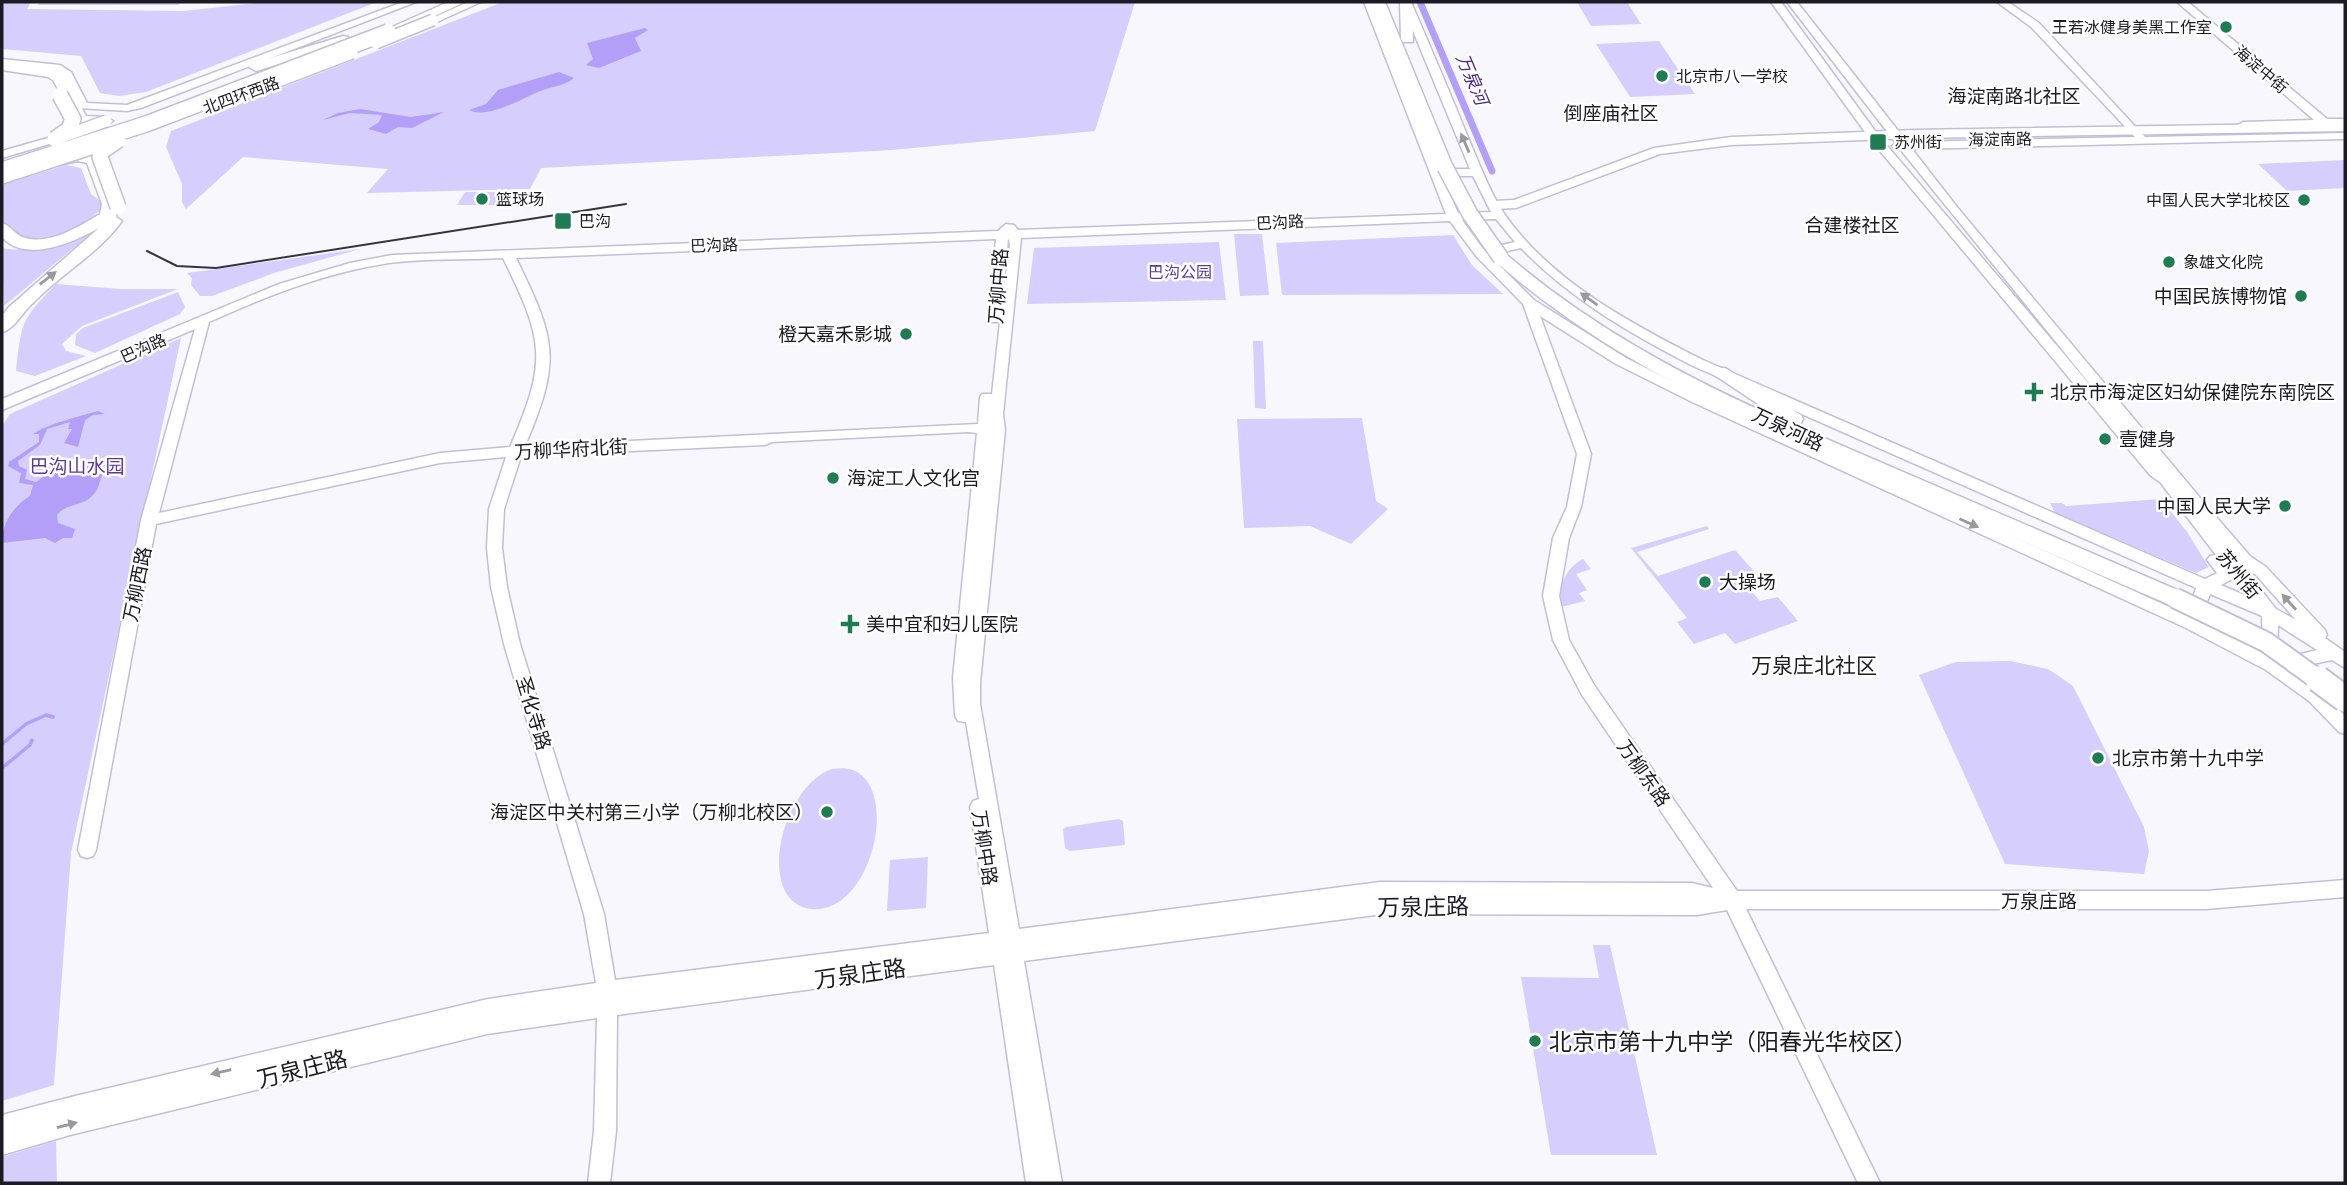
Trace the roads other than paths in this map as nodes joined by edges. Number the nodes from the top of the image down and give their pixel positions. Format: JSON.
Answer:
{"nodes":[{"id":1,"x":414,"y":2,"type":"edge"},
{"id":2,"x":436,"y":2,"type":"edge"},
{"id":3,"x":459,"y":2,"type":"edge"},
{"id":4,"x":476,"y":2,"type":"edge"},
{"id":5,"x":1369,"y":2,"type":"edge"},
{"id":6,"x":1380,"y":2,"type":"edge"},
{"id":7,"x":1393,"y":2,"type":"edge"},
{"id":8,"x":1406,"y":2,"type":"edge"},
{"id":9,"x":1776,"y":2,"type":"edge"},
{"id":10,"x":1786,"y":2,"type":"edge"},
{"id":11,"x":1793,"y":2,"type":"edge"},
{"id":12,"x":1800,"y":2,"type":"edge"},
{"id":13,"x":1994,"y":2,"type":"edge"},
{"id":14,"x":2002,"y":2,"type":"edge"},
{"id":15,"x":2175,"y":2,"type":"edge"},
{"id":16,"x":2182,"y":2,"type":"edge"},
{"id":17,"x":382,"y":30,"type":"junction"},
{"id":18,"x":1408,"y":39,"type":"junction"},
{"id":19,"x":348,"y":43,"type":"junction"},
{"id":20,"x":1384,"y":46,"type":"junction"},
{"id":21,"x":2,"y":64,"type":"edge"},
{"id":22,"x":256,"y":67,"type":"junction"},
{"id":23,"x":1406,"y":75,"type":"junction"},
{"id":24,"x":2,"y":82,"type":"edge"},
{"id":25,"x":266,"y":86,"type":"junction"},
{"id":26,"x":106,"y":121,"type":"junction"},
{"id":27,"x":2334,"y":130,"type":"edge"},
{"id":28,"x":2131,"y":132,"type":"junction"},
{"id":29,"x":55,"y":139,"type":"junction"},
{"id":30,"x":1889,"y":139,"type":"junction"},
{"id":31,"x":118,"y":140,"type":"junction"},
{"id":32,"x":2,"y":155,"type":"edge"},
{"id":33,"x":63,"y":159,"type":"junction"},
{"id":34,"x":2,"y":162,"type":"edge"},
{"id":35,"x":1445,"y":169,"type":"junction"},
{"id":36,"x":2,"y":170,"type":"edge"},
{"id":37,"x":1477,"y":172,"type":"junction"},
{"id":38,"x":2,"y":178,"type":"edge"},
{"id":39,"x":1438,"y":186,"type":"junction"},
{"id":40,"x":113,"y":200,"type":"junction"},
{"id":41,"x":1497,"y":210,"type":"junction"},
{"id":42,"x":1473,"y":211,"type":"junction"},
{"id":43,"x":1451,"y":212,"type":"junction"},
{"id":44,"x":2,"y":228,"type":"edge"},
{"id":45,"x":1008,"y":231,"type":"junction"},
{"id":46,"x":1515,"y":249,"type":"junction"},
{"id":47,"x":507,"y":253,"type":"junction"},
{"id":48,"x":1480,"y":253,"type":"junction"},
{"id":49,"x":1529,"y":303,"type":"junction"},
{"id":50,"x":203,"y":322,"type":"junction"},
{"id":51,"x":2,"y":327,"type":"edge"},
{"id":52,"x":1572,"y":330,"type":"junction"},
{"id":53,"x":1541,"y":340,"type":"junction"},
{"id":54,"x":1719,"y":372,"type":"junction"},
{"id":55,"x":2,"y":392,"type":"edge"},
{"id":56,"x":1697,"y":399,"type":"junction"},
{"id":57,"x":2,"y":405,"type":"edge"},
{"id":58,"x":1794,"y":419,"type":"junction"},
{"id":59,"x":992,"y":431,"type":"junction"},
{"id":60,"x":1823,"y":445,"type":"junction"},
{"id":61,"x":516,"y":451,"type":"junction"},
{"id":62,"x":2155,"y":471,"type":"junction"},
{"id":63,"x":149,"y":520,"type":"junction"},
{"id":64,"x":2205,"y":586,"type":"junction"},
{"id":65,"x":2177,"y":593,"type":"junction"},
{"id":66,"x":2270,"y":613,"type":"junction"},
{"id":67,"x":2192,"y":624,"type":"junction"},
{"id":68,"x":2340,"y":657,"type":"edge"},
{"id":69,"x":2272,"y":665,"type":"junction"},
{"id":70,"x":2345,"y":681,"type":"edge"},
{"id":71,"x":2315,"y":696,"type":"junction"},
{"id":72,"x":2345,"y":699,"type":"edge"},
{"id":73,"x":2345,"y":727,"type":"edge"},
{"id":74,"x":87,"y":850,"type":"dead end"},
{"id":75,"x":2345,"y":889,"type":"edge"},
{"id":76,"x":1732,"y":900,"type":"junction"},
{"id":77,"x":1007,"y":946,"type":"junction"},
{"id":78,"x":608,"y":999,"type":"junction"},
{"id":79,"x":2,"y":1126,"type":"edge"},
{"id":80,"x":2,"y":1144,"type":"edge"},
{"id":81,"x":599,"y":1183,"type":"edge"},
{"id":82,"x":1037,"y":1183,"type":"edge"},
{"id":83,"x":1051,"y":1183,"type":"edge"},
{"id":84,"x":1869,"y":1183,"type":"edge"}],
"edges":[{"from":1,"to":21,"type":"street"},
{"from":1,"to":22,"type":"street","name":"北四环西路"},
{"from":2,"to":17,"type":"highway","name":"北四环西路"},
{"from":3,"to":17,"type":"highway","name":"北四环西路"},
{"from":4,"to":25,"type":"street","name":"北四环西路","bridge":true},
{"from":5,"to":20,"type":"street","name":"万泉河路"},
{"from":6,"to":23,"type":"highway","name":"万泉河路"},
{"from":7,"to":18,"type":"highway","name":"万泉河路"},
{"from":8,"to":18,"type":"highway"},
{"from":37,"to":8,"type":"street","name":"万泉河路","one_way":true},
{"from":9,"to":30,"type":"street","name":"苏州街"},
{"from":10,"to":30,"type":"street","name":"苏州街"},
{"from":11,"to":30,"type":"street","name":"苏州街"},
{"from":12,"to":30,"type":"street","name":"苏州街"},
{"from":13,"to":28,"type":"street"},
{"from":14,"to":28,"type":"street"},
{"from":15,"to":27,"type":"street","name":"海淀中街"},
{"from":16,"to":27,"type":"street","name":"海淀中街"},
{"from":17,"to":19,"type":"highway","name":"北四环西路","bridge":true},
{"from":18,"to":35,"type":"highway","name":"万泉河路"},
{"from":19,"to":22,"type":"highway"},
{"from":19,"to":25,"type":"highway","bridge":true},
{"from":19,"to":34,"type":"highway","name":"北四环西路"},
{"from":19,"to":36,"type":"highway","name":"北四环西路","bridge":true},
{"from":20,"to":23,"type":"highway"},
{"from":20,"to":35,"type":"street","name":"万泉河路"},
{"from":21,"to":26,"type":"highway"},
{"from":22,"to":26,"type":"street","name":"北四环西路"},
{"from":23,"to":35,"type":"highway","name":"万泉河路"},
{"from":24,"to":29,"type":"highway","bridge":true},
{"from":25,"to":31,"type":"street","name":"北四环西路","bridge":true},
{"from":26,"to":29,"type":"street","name":"北四环西路","bridge":true},
{"from":27,"to":28,"type":"main road","name":"海淀南路"},
{"from":27,"to":30,"type":"street","name":"海淀南路"},
{"from":28,"to":30,"type":"main road","name":"海淀南路"},
{"from":28,"to":30,"type":"main road","name":"海淀南路"},
{"from":29,"to":32,"type":"street","name":"北四环西路"},
{"from":30,"to":41,"type":"main road","name":"海淀南路"},
{"from":30,"to":62,"type":"street","name":"苏州街"},
{"from":68,"to":30,"type":"street","name":"苏州街","one_way":true},
{"from":31,"to":33,"type":"street","name":"北四环西路","bridge":true},
{"from":31,"to":40,"type":"highway","bridge":true},
{"from":33,"to":38,"type":"street","name":"北四环西路","bridge":true},
{"from":33,"to":40,"type":"highway","bridge":true},
{"from":35,"to":37,"type":"street"},
{"from":35,"to":39,"type":"street","name":"万泉河路"},
{"from":35,"to":46,"type":"highway","name":"万泉河路","bridge":true},
{"from":37,"to":41,"type":"street","name":"万泉河路"},
{"from":39,"to":42,"type":"street"},
{"from":39,"to":43,"type":"street","name":"万泉河路"},
{"from":40,"to":44,"type":"highway"},
{"from":51,"to":40,"type":"highway","one_way":true},
{"from":41,"to":42,"type":"street","name":"巴沟路"},
{"from":41,"to":46,"type":"street","name":"万泉河路"},
{"from":42,"to":43,"type":"street","name":"巴沟路"},
{"from":42,"to":46,"type":"street"},
{"from":43,"to":45,"type":"street","name":"巴沟路"},
{"from":43,"to":48,"type":"street","name":"万泉河路"},
{"from":45,"to":47,"type":"street","name":"巴沟路"},
{"from":45,"to":55,"type":"street","name":"巴沟路"},
{"from":45,"to":59,"type":"street","name":"万柳中路"},
{"from":46,"to":48,"type":"street"},
{"from":54,"to":46,"type":"street","name":"万泉河路","one_way":true},
{"from":46,"to":58,"type":"highway","name":"万泉河路"},
{"from":46,"to":60,"type":"highway","name":"万泉河路"},
{"from":47,"to":50,"type":"street","name":"巴沟路"},
{"from":47,"to":61,"type":"street","name":"圣化寺路"},
{"from":48,"to":49,"type":"street","name":"万泉河路"},
{"from":49,"to":52,"type":"street","name":"万泉河路"},
{"from":49,"to":53,"type":"street","name":"万柳东路"},
{"from":50,"to":57,"type":"street","name":"巴沟路"},
{"from":50,"to":63,"type":"street","name":"万柳西路"},
{"from":52,"to":53,"type":"street"},
{"from":52,"to":56,"type":"street","name":"万泉河路"},
{"from":53,"to":76,"type":"street","name":"万柳东路"},
{"from":54,"to":58,"type":"highway"},
{"from":54,"to":64,"type":"street","name":"万泉河路"},
{"from":56,"to":60,"type":"highway"},
{"from":56,"to":67,"type":"street","name":"万泉河路","one_way":true},
{"from":58,"to":65,"type":"highway","name":"万泉河路"},
{"from":59,"to":61,"type":"street","name":"万柳华府北街"},
{"from":59,"to":77,"type":"street","name":"万柳中路"},
{"from":60,"to":65,"type":"highway","name":"万泉河路"},
{"from":61,"to":63,"type":"street","name":"万柳华府北街"},
{"from":61,"to":78,"type":"street","name":"圣化寺路"},
{"from":62,"to":64,"type":"street","name":"苏州街"},
{"from":62,"to":66,"type":"street","name":"苏州街"},
{"from":63,"to":74,"type":"street","name":"万柳西路"},
{"from":64,"to":66,"type":"street","name":"万泉河路"},
{"from":64,"to":67,"type":"street"},
{"from":65,"to":70,"type":"highway","name":"万泉河路"},
{"from":65,"to":72,"type":"highway","name":"万泉河路","bridge":true},
{"from":66,"to":68,"type":"street","name":"万泉河路"},
{"from":66,"to":69,"type":"street"},
{"from":67,"to":69,"type":"street","name":"万泉河路"},
{"from":68,"to":69,"type":"street"},
{"from":69,"to":71,"type":"street","name":"万泉河路"},
{"from":70,"to":71,"type":"street"},
{"from":71,"to":73,"type":"street","name":"万泉河路"},
{"from":75,"to":76,"type":"street","name":"万泉庄路"},
{"from":76,"to":77,"type":"street","name":"万泉庄路"},
{"from":76,"to":84,"type":"street","name":"万柳东路"},
{"from":77,"to":78,"type":"street","name":"万泉庄路"},
{"from":77,"to":82,"type":"street","name":"万柳中路"},
{"from":77,"to":83,"type":"street","name":"万柳中路"},
{"from":78,"to":79,"type":"street","name":"万泉庄路","one_way":true},
{"from":80,"to":78,"type":"street","name":"万泉庄路","one_way":true},
{"from":78,"to":81,"type":"street","name":"圣化寺路"}]}
